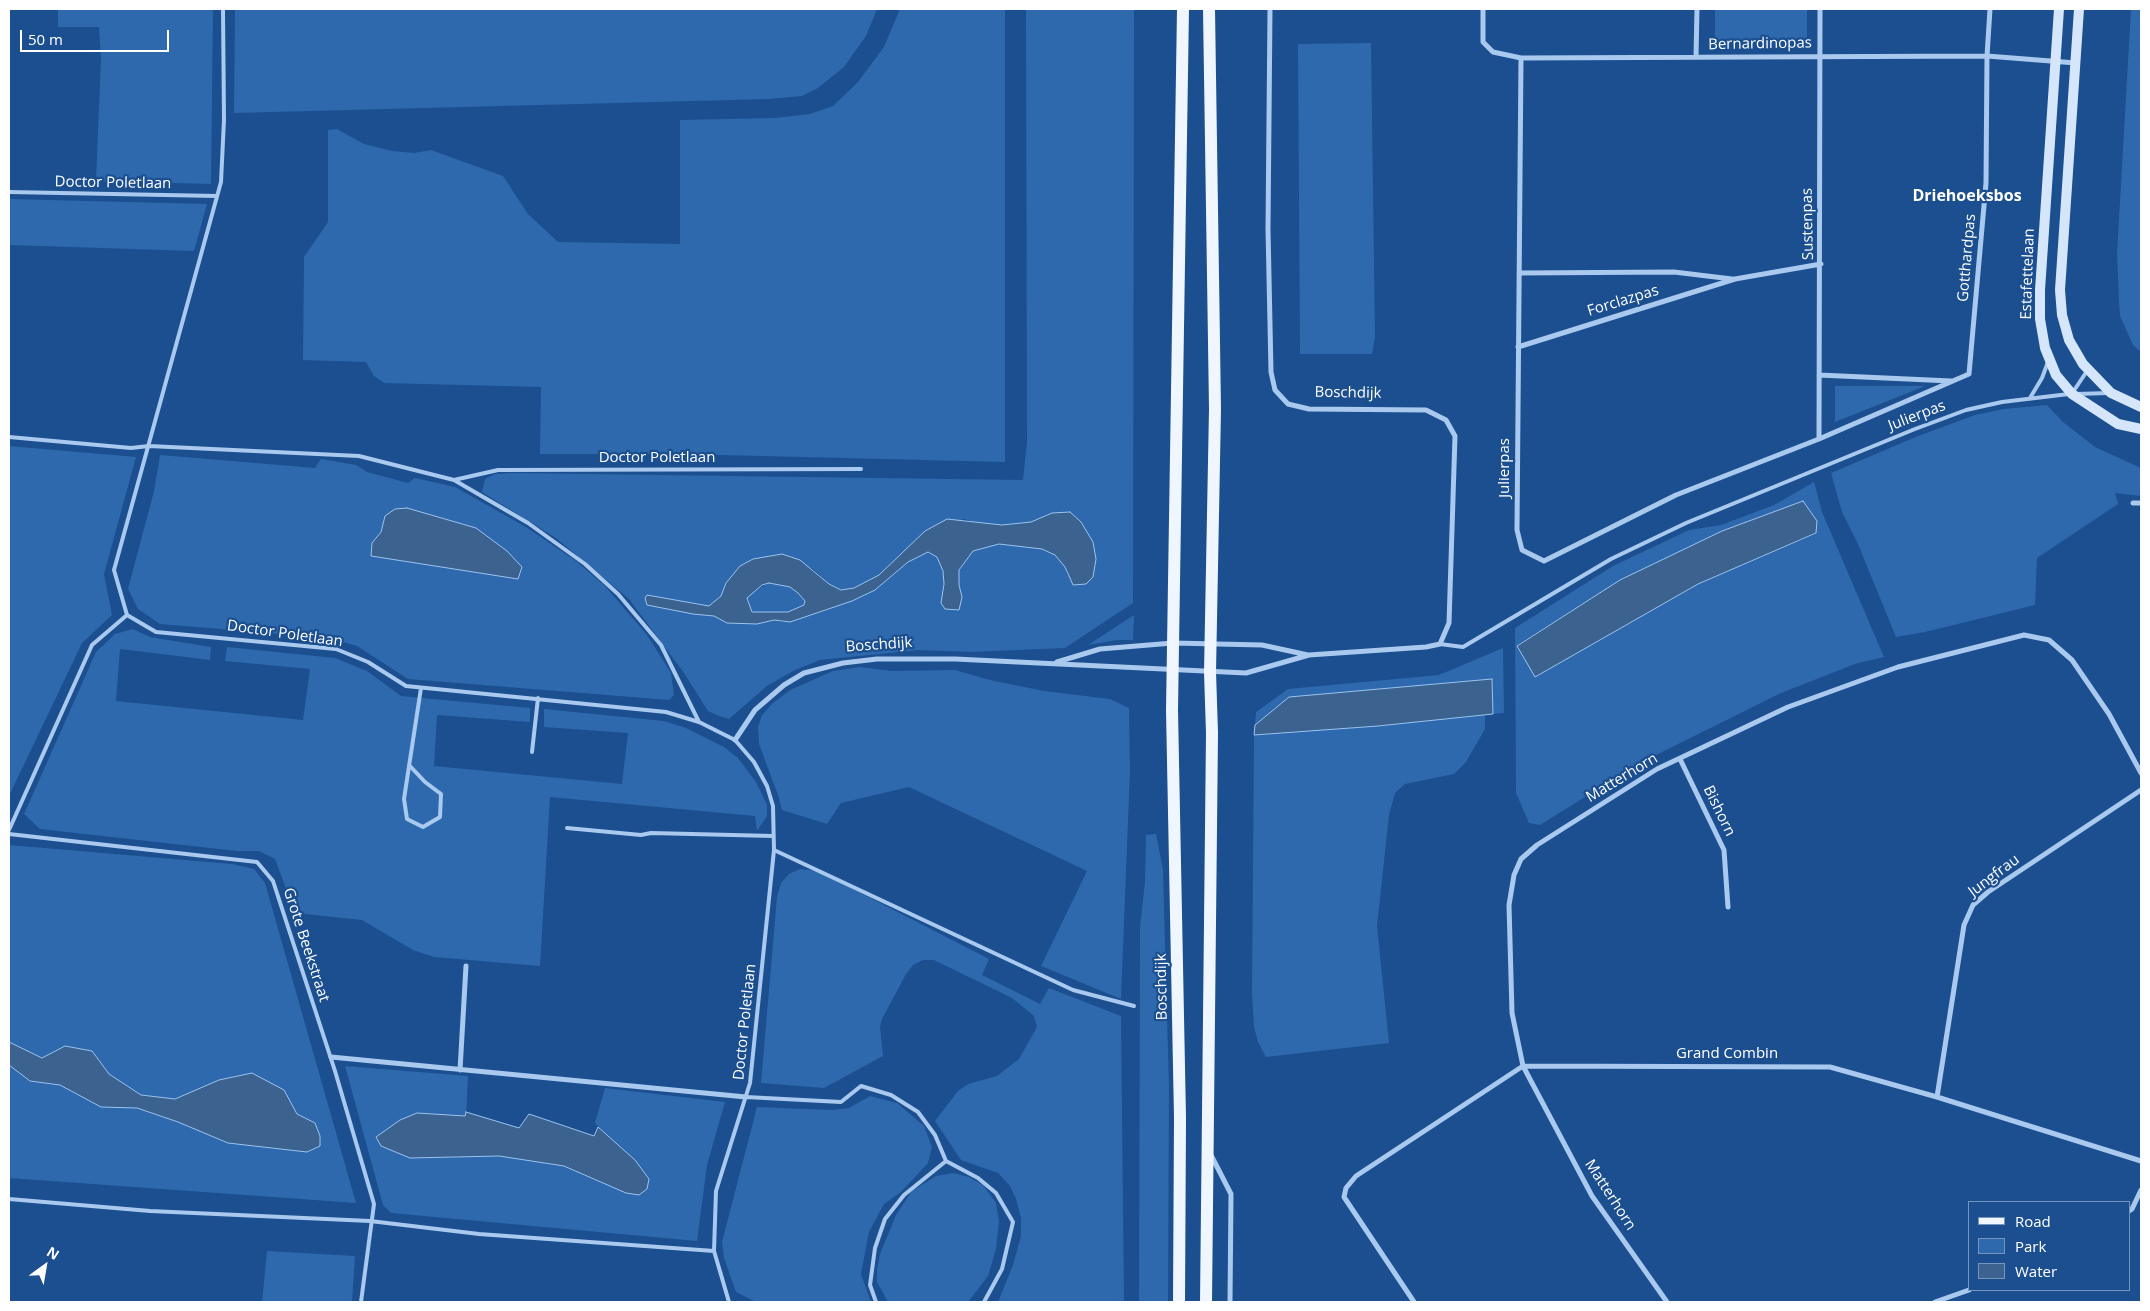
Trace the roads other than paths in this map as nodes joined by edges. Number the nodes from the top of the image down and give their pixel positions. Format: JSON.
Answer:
{"nodes":[{"id":1,"x":223,"y":9,"type":"edge"},
{"id":2,"x":1183,"y":9,"type":"edge"},
{"id":3,"x":1209,"y":9,"type":"edge"},
{"id":4,"x":1270,"y":9,"type":"edge"},
{"id":5,"x":1483,"y":9,"type":"edge"},
{"id":6,"x":1696,"y":9,"type":"edge"},
{"id":7,"x":1820,"y":9,"type":"edge"},
{"id":8,"x":1990,"y":9,"type":"edge"},
{"id":9,"x":2059,"y":9,"type":"edge"},
{"id":10,"x":2080,"y":9,"type":"edge"},
{"id":11,"x":1820,"y":56,"type":"junction"},
{"id":12,"x":1987,"y":56,"type":"junction"},
{"id":13,"x":1520,"y":58,"type":"junction"},
{"id":14,"x":1696,"y":58,"type":"junction"},
{"id":15,"x":2055,"y":60,"type":"junction"},
{"id":16,"x":2076,"y":63,"type":"junction"},
{"id":17,"x":9,"y":192,"type":"edge"},
{"id":18,"x":217,"y":196,"type":"junction"},
{"id":19,"x":1821,"y":264,"type":"junction"},
{"id":20,"x":1519,"y":273,"type":"junction"},
{"id":21,"x":1735,"y":279,"type":"junction"},
{"id":22,"x":1518,"y":347,"type":"junction"},
{"id":23,"x":2049,"y":358,"type":"junction"},
{"id":24,"x":2088,"y":369,"type":"junction"},
{"id":25,"x":1819,"y":375,"type":"junction"},
{"id":26,"x":1954,"y":381,"type":"junction"},
{"id":27,"x":2111,"y":393,"type":"junction"},
{"id":28,"x":2072,"y":394,"type":"junction"},
{"id":29,"x":2030,"y":398,"type":"junction"},
{"id":30,"x":2141,"y":407,"type":"edge"},
{"id":31,"x":2141,"y":429,"type":"edge"},
{"id":32,"x":9,"y":437,"type":"edge"},
{"id":33,"x":1819,"y":439,"type":"junction"},
{"id":34,"x":149,"y":446,"type":"junction"},
{"id":35,"x":861,"y":469,"type":"dead end"},
{"id":36,"x":454,"y":480,"type":"junction"},
{"id":37,"x":2133,"y":502,"type":"dead end"},
{"id":38,"x":2141,"y":503,"type":"edge"},
{"id":39,"x":127,"y":615,"type":"junction"},
{"id":40,"x":1173,"y":643,"type":"junction"},
{"id":41,"x":1211,"y":644,"type":"junction"},
{"id":42,"x":1440,"y":644,"type":"junction"},
{"id":43,"x":1308,"y":655,"type":"junction"},
{"id":44,"x":1055,"y":663,"type":"junction"},
{"id":45,"x":1173,"y":670,"type":"junction"},
{"id":46,"x":1210,"y":672,"type":"junction"},
{"id":47,"x":421,"y":688,"type":"junction"},
{"id":48,"x":538,"y":698,"type":"junction"},
{"id":49,"x":699,"y":722,"type":"junction"},
{"id":50,"x":735,"y":740,"type":"junction"},
{"id":51,"x":532,"y":752,"type":"dead end"},
{"id":52,"x":1680,"y":759,"type":"junction"},
{"id":53,"x":410,"y":765,"type":"junction"},
{"id":54,"x":2141,"y":773,"type":"edge"},
{"id":55,"x":2141,"y":790,"type":"edge"},
{"id":56,"x":567,"y":828,"type":"dead end"},
{"id":57,"x":9,"y":830,"type":"edge"},
{"id":58,"x":9,"y":834,"type":"edge"},
{"id":59,"x":773,"y":836,"type":"junction"},
{"id":60,"x":774,"y":850,"type":"junction"},
{"id":61,"x":1728,"y":907,"type":"dead end"},
{"id":62,"x":466,"y":966,"type":"dead end"},
{"id":63,"x":1134,"y":1006,"type":"dead end"},
{"id":64,"x":331,"y":1057,"type":"junction"},
{"id":65,"x":1523,"y":1066,"type":"junction"},
{"id":66,"x":460,"y":1070,"type":"junction"},
{"id":67,"x":1937,"y":1097,"type":"junction"},
{"id":68,"x":746,"y":1098,"type":"junction"},
{"id":69,"x":1206,"y":1144,"type":"junction"},
{"id":70,"x":946,"y":1161,"type":"junction"},
{"id":71,"x":2141,"y":1161,"type":"edge"},
{"id":72,"x":2141,"y":1190,"type":"edge"},
{"id":73,"x":9,"y":1198,"type":"edge"},
{"id":74,"x":2130,"y":1210,"type":"edge"},
{"id":75,"x":370,"y":1221,"type":"junction"},
{"id":76,"x":714,"y":1251,"type":"junction"},
{"id":77,"x":1968,"y":1290,"type":"edge"},
{"id":78,"x":361,"y":1302,"type":"edge"},
{"id":79,"x":729,"y":1302,"type":"edge"},
{"id":80,"x":876,"y":1302,"type":"edge"},
{"id":81,"x":984,"y":1302,"type":"edge"},
{"id":82,"x":1179,"y":1302,"type":"edge"},
{"id":83,"x":1206,"y":1302,"type":"edge"},
{"id":84,"x":1230,"y":1302,"type":"edge"},
{"id":85,"x":1414,"y":1302,"type":"edge"},
{"id":86,"x":1667,"y":1302,"type":"edge"},
{"id":87,"x":1935,"y":1302,"type":"edge"}],
"edges":[{"from":1,"to":18,"type":"lane"},
{"from":2,"to":40,"type":"main road","name":"Boschdijk"},
{"from":3,"to":41,"type":"main road"},
{"from":4,"to":42,"type":"street","name":"Boschdijk"},
{"from":5,"to":13,"type":"street","name":"Bernardinopas"},
{"from":6,"to":14,"type":"street"},
{"from":7,"to":11,"type":"street","name":"Sustenpas"},
{"from":8,"to":12,"type":"street","name":"Gotthardpas"},
{"from":9,"to":15,"type":"street","name":"Estafettelaan"},
{"from":10,"to":16,"type":"street"},
{"from":11,"to":12,"type":"street","name":"Bernardinopas"},
{"from":11,"to":14,"type":"street","name":"Bernardinopas"},
{"from":11,"to":19,"type":"street","name":"Sustenpas"},
{"from":12,"to":15,"type":"street","name":"Bernardinopas"},
{"from":12,"to":26,"type":"street","name":"Gotthardpas"},
{"from":13,"to":14,"type":"street","name":"Bernardinopas"},
{"from":13,"to":20,"type":"street","name":"Julierpas"},
{"from":15,"to":16,"type":"street","name":"Bernardinopas"},
{"from":15,"to":23,"type":"street","name":"Estafettelaan"},
{"from":16,"to":24,"type":"street"},
{"from":17,"to":18,"type":"lane","name":"Doctor Poletlaan"},
{"from":18,"to":34,"type":"lane"},
{"from":19,"to":21,"type":"street","name":"Forclazpas"},
{"from":19,"to":25,"type":"street","name":"Sustenpas"},
{"from":20,"to":21,"type":"street","name":"Forclazpas"},
{"from":20,"to":22,"type":"street","name":"Julierpas"},
{"from":21,"to":22,"type":"street","name":"Forclazpas"},
{"from":22,"to":33,"type":"street","name":"Julierpas"},
{"from":23,"to":28,"type":"street","name":"Estafettelaan"},
{"from":23,"to":29,"type":"lane"},
{"from":24,"to":27,"type":"street"},
{"from":24,"to":28,"type":"lane"},
{"from":25,"to":26,"type":"street"},
{"from":25,"to":33,"type":"street","name":"Sustenpas"},
{"from":26,"to":33,"type":"street","name":"Gotthardpas"},
{"from":27,"to":28,"type":"lane","name":"Julierpas"},
{"from":27,"to":30,"type":"street"},
{"from":28,"to":29,"type":"lane","name":"Julierpas"},
{"from":28,"to":31,"type":"street","name":"Estafettelaan"},
{"from":29,"to":42,"type":"lane","name":"Julierpas"},
{"from":32,"to":34,"type":"lane","name":"Doctor Poletlaan"},
{"from":34,"to":36,"type":"lane","name":"Doctor Poletlaan"},
{"from":34,"to":39,"type":"lane"},
{"from":35,"to":36,"type":"lane","name":"Doctor Poletlaan"},
{"from":36,"to":49,"type":"lane","name":"Doctor Poletlaan"},
{"from":37,"to":38,"type":"street"},
{"from":39,"to":47,"type":"lane","name":"Doctor Poletlaan"},
{"from":39,"to":57,"type":"lane"},
{"from":40,"to":41,"type":"street","name":"Boschdijk"},
{"from":40,"to":44,"type":"street","name":"Boschdijk"},
{"from":40,"to":45,"type":"main road","name":"Boschdijk"},
{"from":41,"to":43,"type":"street","name":"Boschdijk"},
{"from":41,"to":46,"type":"main road"},
{"from":42,"to":43,"type":"street","name":"Boschdijk"},
{"from":43,"to":46,"type":"street","name":"Boschdijk"},
{"from":44,"to":45,"type":"street","name":"Boschdijk"},
{"from":44,"to":50,"type":"street","name":"Boschdijk"},
{"from":45,"to":46,"type":"street","name":"Boschdijk"},
{"from":45,"to":82,"type":"main road","name":"Boschdijk"},
{"from":46,"to":69,"type":"main road"},
{"from":47,"to":48,"type":"lane","name":"Doctor Poletlaan"},
{"from":47,"to":53,"type":"lane"},
{"from":48,"to":49,"type":"lane","name":"Doctor Poletlaan"},
{"from":48,"to":51,"type":"lane"},
{"from":49,"to":50,"type":"lane","name":"Doctor Poletlaan"},
{"from":50,"to":59,"type":"lane","name":"Doctor Poletlaan"},
{"from":52,"to":54,"type":"street","name":"Matterhorn"},
{"from":52,"to":61,"type":"street","name":"Bishorn"},
{"from":52,"to":65,"type":"street","name":"Matterhorn"},
{"from":53,"to":53,"type":"lane"},
{"from":55,"to":67,"type":"street","name":"Jungfrau"},
{"from":56,"to":59,"type":"lane"},
{"from":58,"to":64,"type":"lane","name":"Grote Beekstraat"},
{"from":59,"to":60,"type":"lane","name":"Doctor Poletlaan"},
{"from":60,"to":63,"type":"lane"},
{"from":60,"to":68,"type":"lane","name":"Doctor Poletlaan"},
{"from":62,"to":66,"type":"street"},
{"from":64,"to":66,"type":"street"},
{"from":64,"to":75,"type":"lane","name":"Grote Beekstraat"},
{"from":65,"to":67,"type":"street","name":"Grand Combin"},
{"from":65,"to":85,"type":"street"},
{"from":65,"to":86,"type":"street","name":"Matterhorn"},
{"from":66,"to":68,"type":"street"},
{"from":67,"to":71,"type":"street","name":"Grand Combin"},
{"from":68,"to":70,"type":"lane"},
{"from":68,"to":76,"type":"lane","name":"Doctor Poletlaan"},
{"from":69,"to":83,"type":"main road"},
{"from":69,"to":84,"type":"street"},
{"from":70,"to":80,"type":"lane"},
{"from":70,"to":81,"type":"lane"},
{"from":72,"to":74,"type":"street"},
{"from":73,"to":75,"type":"lane"},
{"from":75,"to":76,"type":"lane"},
{"from":75,"to":78,"type":"lane","name":"Grote Beekstraat"},
{"from":76,"to":79,"type":"lane","name":"Doctor Poletlaan"},
{"from":77,"to":87,"type":"street"}]}
